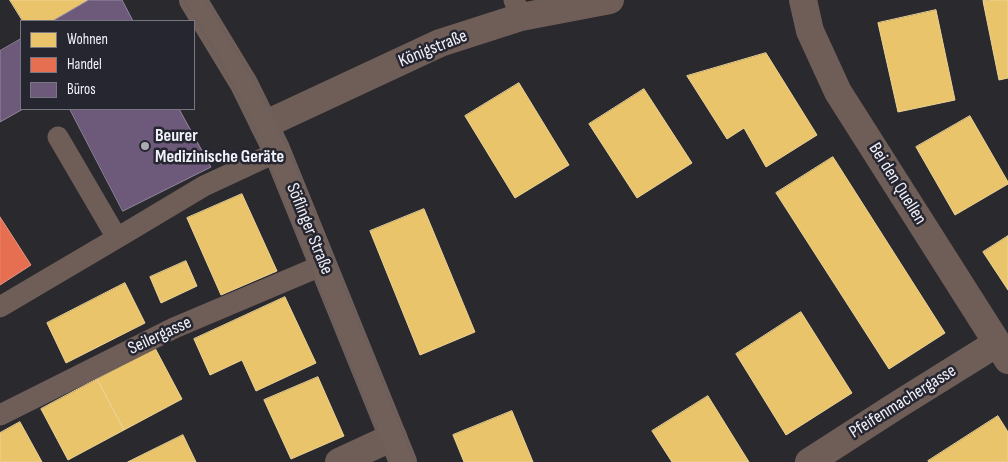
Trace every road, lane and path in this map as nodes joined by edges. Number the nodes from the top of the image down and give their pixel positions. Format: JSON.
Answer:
{"nodes":[{"id":1,"x":610,"y":0,"type":"edge"},
{"id":2,"x":803,"y":0,"type":"edge"},
{"id":3,"x":195,"y":2,"type":"edge"},
{"id":4,"x":517,"y":9,"type":"edge"},
{"id":5,"x":264,"y":125,"type":"junction"},
{"id":6,"x":58,"y":137,"type":"dead end"},
{"id":7,"x":277,"y":152,"type":"junction"},
{"id":8,"x":117,"y":238,"type":"junction"},
{"id":9,"x":323,"y":264,"type":"junction"},
{"id":10,"x":0,"y":307,"type":"edge"},
{"id":11,"x":1003,"y":352,"type":"edge"},
{"id":12,"x":0,"y":415,"type":"edge"},
{"id":13,"x":392,"y":436,"type":"junction"},
{"id":14,"x":339,"y":462,"type":"edge"},
{"id":15,"x":403,"y":462,"type":"edge"},
{"id":16,"x":809,"y":462,"type":"edge"}],
"edges":[{"from":1,"to":4,"type":"street","name":"Königstraße"},
{"from":2,"to":11,"type":"street","name":"Bei den Quellen"},
{"from":3,"to":5,"type":"street","name":"Söflinger Straße"},
{"from":4,"to":5,"type":"street","name":"Königstraße"},
{"from":5,"to":7,"type":"street","name":"Söflinger Straße"},
{"from":6,"to":8,"type":"lane"},
{"from":7,"to":8,"type":"lane"},
{"from":7,"to":9,"type":"street","name":"Söflinger Straße"},
{"from":8,"to":10,"type":"lane"},
{"from":9,"to":12,"type":"lane","name":"Seilergasse"},
{"from":9,"to":13,"type":"street","name":"Söflinger Straße"},
{"from":11,"to":16,"type":"street","name":"Pfeifenmachergasse"},
{"from":13,"to":14,"type":"street"},
{"from":13,"to":15,"type":"street","name":"Söflinger Straße"}]}
